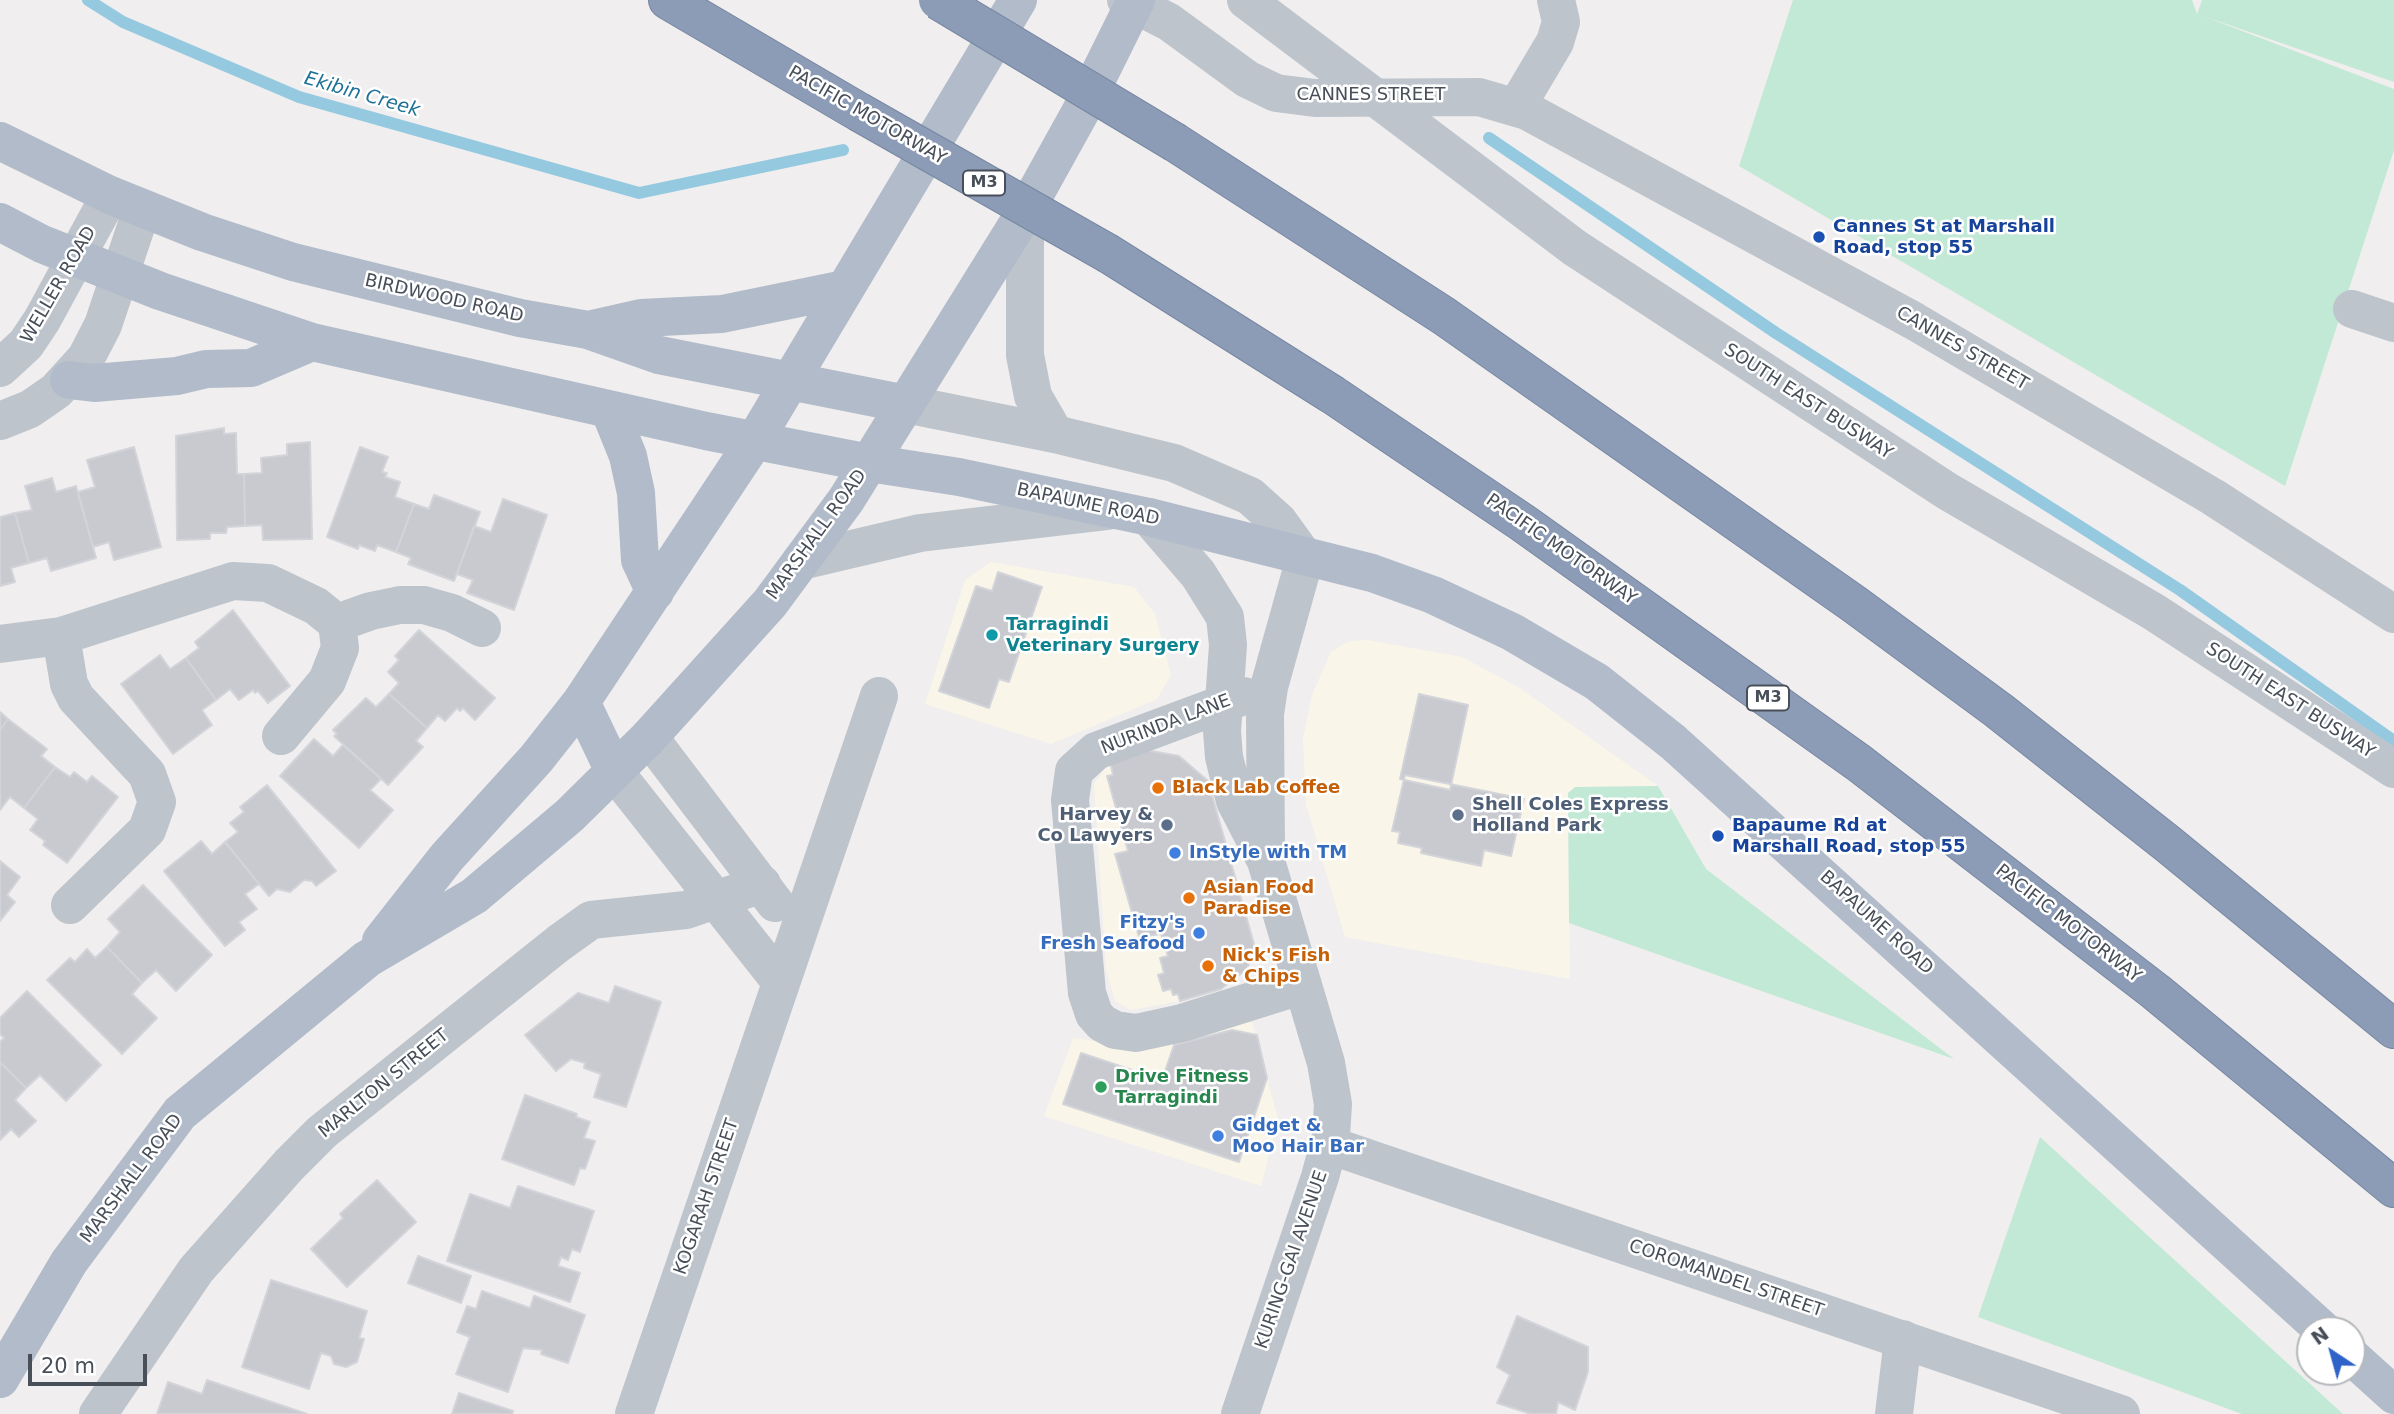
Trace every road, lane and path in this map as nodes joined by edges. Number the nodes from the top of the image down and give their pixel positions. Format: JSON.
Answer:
{"nodes":[{"id":1,"x":668,"y":0,"type":"edge"},
{"id":2,"x":939,"y":0,"type":"edge"},
{"id":3,"x":1018,"y":0,"type":"edge"},
{"id":4,"x":1246,"y":0,"type":"edge"},
{"id":5,"x":1556,"y":0,"type":"edge"},
{"id":6,"x":1132,"y":1,"type":"edge"},
{"id":7,"x":1517,"y":106,"type":"junction"},
{"id":8,"x":0,"y":141,"type":"edge"},
{"id":9,"x":126,"y":202,"type":"junction"},
{"id":10,"x":1025,"y":212,"type":"junction"},
{"id":11,"x":0,"y":222,"type":"edge"},
{"id":12,"x":77,"y":257,"type":"junction"},
{"id":13,"x":119,"y":275,"type":"junction"},
{"id":14,"x":844,"y":289,"type":"junction"},
{"id":15,"x":2352,"y":309,"type":"dead end"},
{"id":16,"x":2394,"y":323,"type":"edge"},
{"id":17,"x":588,"y":330,"type":"junction"},
{"id":18,"x":313,"y":342,"type":"junction"},
{"id":19,"x":0,"y":368,"type":"edge"},
{"id":20,"x":69,"y":380,"type":"junction"},
{"id":21,"x":789,"y":381,"type":"junction"},
{"id":22,"x":905,"y":404,"type":"junction"},
{"id":23,"x":609,"y":409,"type":"junction"},
{"id":24,"x":0,"y":421,"type":"edge"},
{"id":25,"x":1055,"y":434,"type":"junction"},
{"id":26,"x":755,"y":440,"type":"junction"},
{"id":27,"x":869,"y":463,"type":"junction"},
{"id":28,"x":1131,"y":514,"type":"junction"},
{"id":29,"x":1305,"y":558,"type":"junction"},
{"id":30,"x":801,"y":561,"type":"junction"},
{"id":31,"x":655,"y":593,"type":"junction"},
{"id":32,"x":2394,"y":614,"type":"edge"},
{"id":33,"x":337,"y":624,"type":"junction"},
{"id":34,"x":482,"y":628,"type":"dead end"},
{"id":35,"x":61,"y":636,"type":"junction"},
{"id":36,"x":0,"y":644,"type":"edge"},
{"id":37,"x":1269,"y":687,"type":"junction"},
{"id":38,"x":879,"y":696,"type":"dead end"},
{"id":39,"x":582,"y":702,"type":"junction"},
{"id":40,"x":1224,"y":702,"type":"junction"},
{"id":41,"x":281,"y":736,"type":"dead end"},
{"id":42,"x":649,"y":737,"type":"junction"},
{"id":43,"x":2394,"y":769,"type":"edge"},
{"id":44,"x":614,"y":771,"type":"junction"},
{"id":45,"x":1266,"y":861,"type":"junction"},
{"id":46,"x":762,"y":884,"type":"junction"},
{"id":47,"x":717,"y":900,"type":"junction"},
{"id":48,"x":71,"y":905,"type":"dead end"},
{"id":49,"x":796,"y":932,"type":"junction"},
{"id":50,"x":367,"y":959,"type":"junction"},
{"id":51,"x":780,"y":981,"type":"junction"},
{"id":52,"x":1303,"y":985,"type":"junction"},
{"id":53,"x":2394,"y":1029,"type":"edge"},
{"id":54,"x":1329,"y":1145,"type":"junction"},
{"id":55,"x":2394,"y":1188,"type":"edge"},
{"id":56,"x":2308,"y":1316,"type":"edge"},
{"id":57,"x":1903,"y":1339,"type":"junction"},
{"id":58,"x":2366,"y":1370,"type":"edge"},
{"id":59,"x":0,"y":1379,"type":"edge"},
{"id":60,"x":2394,"y":1395,"type":"edge"},
{"id":61,"x":98,"y":1414,"type":"edge"},
{"id":62,"x":634,"y":1414,"type":"edge"},
{"id":63,"x":1240,"y":1414,"type":"edge"},
{"id":64,"x":1894,"y":1414,"type":"edge"},
{"id":65,"x":2121,"y":1414,"type":"edge"}],
"edges":[{"from":1,"to":55,"type":"highway","name":"PACIFIC MOTORWAY","number":"M3","bridge":true},
{"from":2,"to":53,"type":"highway","bridge":true},
{"from":3,"to":14,"type":"main road","name":"MARSHALL ROAD"},
{"from":4,"to":43,"type":"street","name":"SOUTH EAST BUSWAY","bridge":true},
{"from":5,"to":7,"type":"street"},
{"from":6,"to":7,"type":"street","name":"CANNES STREET"},
{"from":6,"to":10,"type":"main road","name":"MARSHALL ROAD"},
{"from":7,"to":32,"type":"street","name":"CANNES STREET"},
{"from":8,"to":9,"type":"main road","name":"BIRDWOOD ROAD"},
{"from":9,"to":12,"type":"street","name":"WELLER ROAD"},
{"from":9,"to":13,"type":"street"},
{"from":9,"to":17,"type":"main road","name":"BIRDWOOD ROAD"},
{"from":10,"to":22,"type":"main road","name":"MARSHALL ROAD"},
{"from":10,"to":25,"type":"street"},
{"from":11,"to":12,"type":"main road"},
{"from":12,"to":13,"type":"main road"},
{"from":12,"to":19,"type":"street","name":"WELLER ROAD"},
{"from":13,"to":18,"type":"main road"},
{"from":13,"to":20,"type":"street"},
{"from":14,"to":17,"type":"main road"},
{"from":14,"to":21,"type":"main road","name":"MARSHALL ROAD"},
{"from":15,"to":16,"type":"street"},
{"from":17,"to":21,"type":"main road","name":"BIRDWOOD ROAD"},
{"from":18,"to":20,"type":"main road"},
{"from":18,"to":23,"type":"main road"},
{"from":20,"to":24,"type":"street"},
{"from":21,"to":22,"type":"main road","name":"BIRDWOOD ROAD"},
{"from":21,"to":26,"type":"main road","name":"MARSHALL ROAD"},
{"from":22,"to":25,"type":"street"},
{"from":22,"to":27,"type":"main road","name":"MARSHALL ROAD"},
{"from":23,"to":26,"type":"main road"},
{"from":23,"to":31,"type":"main road"},
{"from":25,"to":29,"type":"street"},
{"from":26,"to":27,"type":"main road"},
{"from":26,"to":31,"type":"main road","name":"MARSHALL ROAD"},
{"from":27,"to":28,"type":"main road","name":"BAPAUME ROAD"},
{"from":27,"to":30,"type":"main road","name":"MARSHALL ROAD"},
{"from":28,"to":29,"type":"main road","name":"BAPAUME ROAD"},
{"from":28,"to":30,"type":"street"},
{"from":28,"to":40,"type":"street","name":"KURING-GAI AVENUE"},
{"from":29,"to":37,"type":"street","name":"KURING-GAI AVENUE"},
{"from":29,"to":56,"type":"main road","name":"BAPAUME ROAD"},
{"from":30,"to":42,"type":"main road","name":"MARSHALL ROAD"},
{"from":31,"to":39,"type":"main road","name":"MARSHALL ROAD"},
{"from":33,"to":34,"type":"street"},
{"from":33,"to":35,"type":"street"},
{"from":33,"to":41,"type":"street"},
{"from":35,"to":36,"type":"street"},
{"from":35,"to":48,"type":"street"},
{"from":37,"to":40,"type":"street","name":"NURINDA LANE"},
{"from":37,"to":45,"type":"street","name":"KURING-GAI AVENUE"},
{"from":38,"to":49,"type":"street","name":"KOGARAH STREET"},
{"from":39,"to":42,"type":"main road"},
{"from":39,"to":44,"type":"main road"},
{"from":39,"to":50,"type":"main road","name":"MARSHALL ROAD"},
{"from":40,"to":45,"type":"street","name":"KURING-GAI AVENUE"},
{"from":40,"to":52,"type":"street","name":"NURINDA LANE"},
{"from":42,"to":44,"type":"main road","name":"MARSHALL ROAD"},
{"from":42,"to":46,"type":"street"},
{"from":44,"to":47,"type":"street"},
{"from":44,"to":50,"type":"main road","name":"MARSHALL ROAD"},
{"from":45,"to":52,"type":"street","name":"KURING-GAI AVENUE"},
{"from":46,"to":47,"type":"street","name":"MARLTON STREET"},
{"from":46,"to":49,"type":"street"},
{"from":47,"to":51,"type":"street"},
{"from":47,"to":61,"type":"street","name":"MARLTON STREET"},
{"from":49,"to":51,"type":"street","name":"KOGARAH STREET"},
{"from":50,"to":59,"type":"main road","name":"MARSHALL ROAD"},
{"from":51,"to":62,"type":"street","name":"KOGARAH STREET"},
{"from":52,"to":54,"type":"street","name":"KURING-GAI AVENUE"},
{"from":54,"to":57,"type":"street","name":"COROMANDEL STREET"},
{"from":54,"to":63,"type":"street","name":"KURING-GAI AVENUE"},
{"from":57,"to":64,"type":"street"},
{"from":57,"to":65,"type":"street","name":"COROMANDEL STREET"},
{"from":58,"to":60,"type":"main road"}]}
